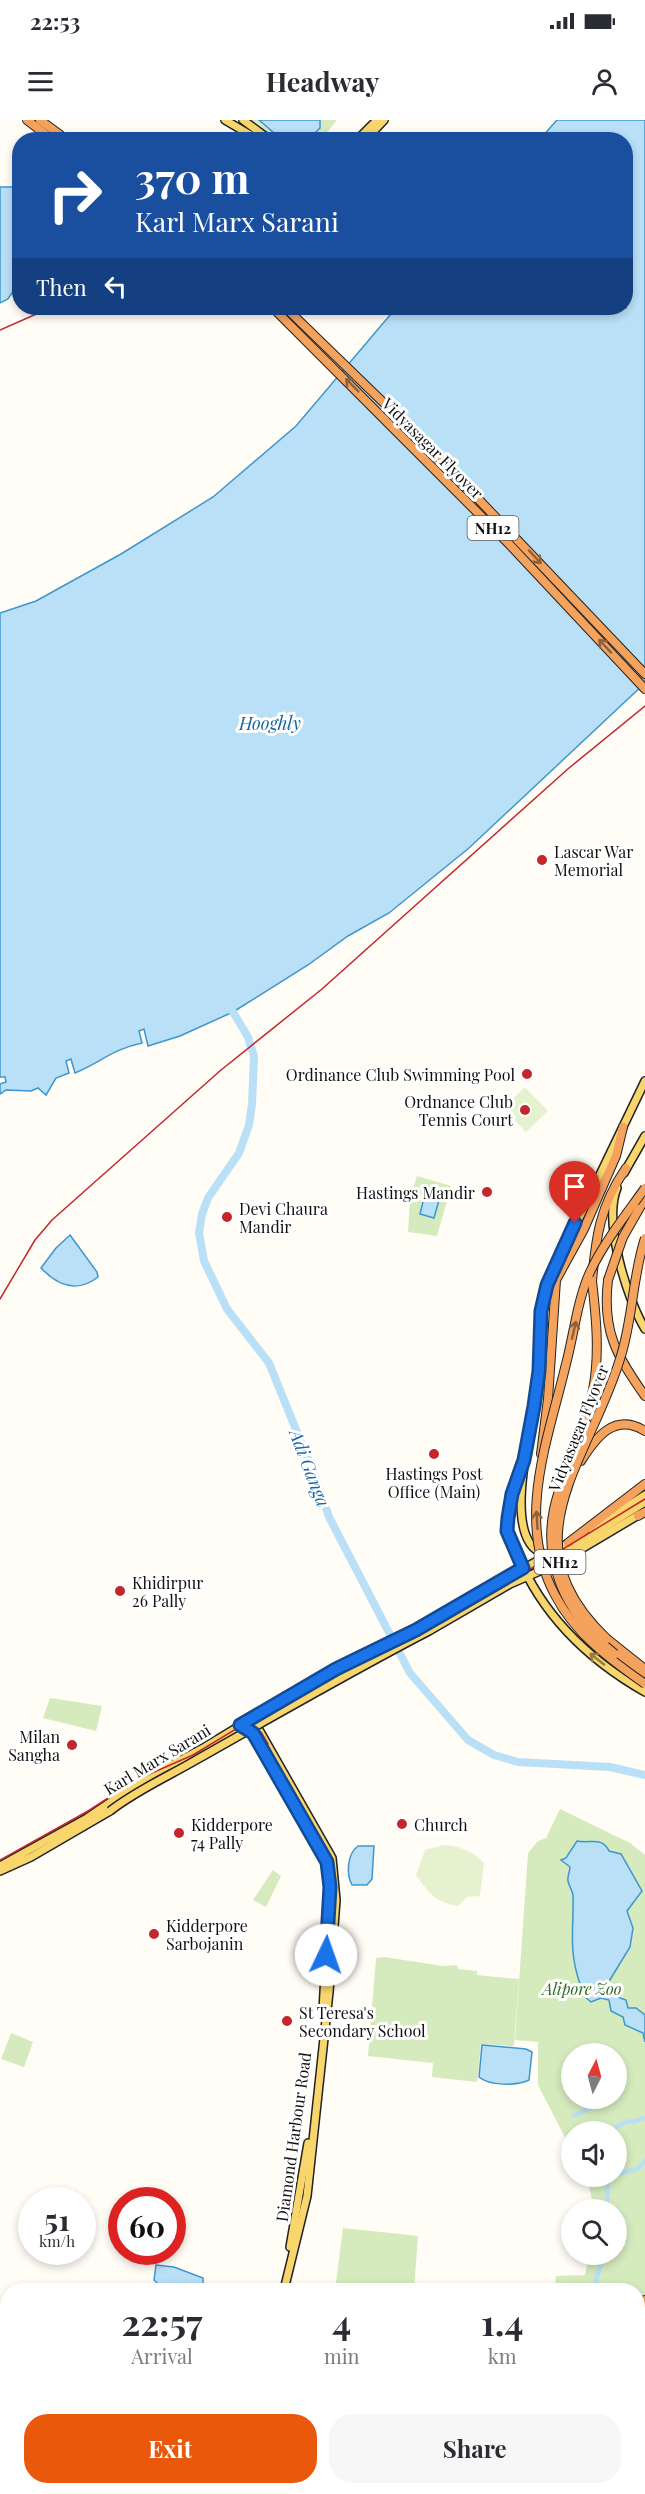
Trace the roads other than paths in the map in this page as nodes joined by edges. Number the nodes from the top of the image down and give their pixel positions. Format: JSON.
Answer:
{"nodes":[{"id":1,"x":27,"y":120,"type":"edge"},
{"id":2,"x":40,"y":120,"type":"edge"},
{"id":3,"x":225,"y":120,"type":"edge"},
{"id":4,"x":243,"y":120,"type":"edge"},
{"id":5,"x":377,"y":120,"type":"edge"},
{"id":6,"x":384,"y":120,"type":"edge"},
{"id":7,"x":43,"y":132,"type":"edge"},
{"id":8,"x":56,"y":132,"type":"edge"},
{"id":9,"x":246,"y":132,"type":"edge"},
{"id":10,"x":259,"y":132,"type":"edge"},
{"id":11,"x":365,"y":132,"type":"edge"},
{"id":12,"x":373,"y":132,"type":"edge"},
{"id":13,"x":280,"y":315,"type":"edge"},
{"id":14,"x":293,"y":315,"type":"edge"},
{"id":15,"x":645,"y":674,"type":"edge"},
{"id":16,"x":645,"y":689,"type":"edge"},
{"id":17,"x":645,"y":1082,"type":"edge"},
{"id":18,"x":645,"y":1096,"type":"edge"},
{"id":19,"x":634,"y":1102,"type":"junction"},
{"id":20,"x":623,"y":1127,"type":"junction"},
{"id":21,"x":645,"y":1136,"type":"edge"},
{"id":22,"x":626,"y":1168,"type":"junction"},
{"id":23,"x":645,"y":1188,"type":"edge"},
{"id":24,"x":645,"y":1199,"type":"edge"},
{"id":25,"x":645,"y":1238,"type":"edge"},
{"id":26,"x":645,"y":1329,"type":"edge"},
{"id":27,"x":630,"y":1375,"type":"junction"},
{"id":28,"x":645,"y":1389,"type":"edge"},
{"id":29,"x":645,"y":1396,"type":"edge"},
{"id":30,"x":645,"y":1431,"type":"edge"},
{"id":31,"x":541,"y":1458,"type":"junction"},
{"id":32,"x":524,"y":1460,"type":"junction"},
{"id":33,"x":573,"y":1472,"type":"junction"},
{"id":34,"x":645,"y":1484,"type":"edge"},
{"id":35,"x":645,"y":1495,"type":"edge"},
{"id":36,"x":645,"y":1502,"type":"edge"},
{"id":37,"x":643,"y":1513,"type":"edge"},
{"id":38,"x":526,"y":1534,"type":"junction"},
{"id":39,"x":512,"y":1541,"type":"junction"},
{"id":40,"x":568,"y":1543,"type":"junction"},
{"id":41,"x":549,"y":1554,"type":"junction"},
{"id":42,"x":523,"y":1568,"type":"junction"},
{"id":43,"x":526,"y":1577,"type":"junction"},
{"id":44,"x":416,"y":1630,"type":"junction"},
{"id":45,"x":429,"y":1631,"type":"junction"},
{"id":46,"x":645,"y":1669,"type":"edge"},
{"id":47,"x":645,"y":1674,"type":"edge"},
{"id":48,"x":645,"y":1684,"type":"edge"},
{"id":49,"x":645,"y":1692,"type":"edge"},
{"id":50,"x":252,"y":1719,"type":"junction"},
{"id":51,"x":241,"y":1725,"type":"junction"},
{"id":52,"x":16,"y":1861,"type":"junction"},
{"id":53,"x":0,"y":1866,"type":"edge"},
{"id":54,"x":0,"y":1871,"type":"edge"},
{"id":55,"x":283,"y":2283,"type":"edge"},
{"id":56,"x":284,"y":2283,"type":"edge"}],
"edges":[{"from":1,"to":7,"type":"highway"},
{"from":2,"to":8,"type":"highway"},
{"from":3,"to":9,"type":"main road"},
{"from":4,"to":10,"type":"main road"},
{"from":5,"to":11,"type":"main road"},
{"from":6,"to":12,"type":"main road"},
{"from":16,"to":13,"type":"highway","name":"Vidyasagar Flyover","number":"NH12","one_way":true},
{"from":14,"to":15,"type":"highway","name":"Vidyasagar Flyover","number":"NH12","one_way":true},
{"from":17,"to":19,"type":"main road"},
{"from":18,"to":19,"type":"main road"},
{"from":19,"to":20,"type":"main road"},
{"from":20,"to":31,"type":"highway","bridge":true},
{"from":20,"to":32,"type":"main road"},
{"from":21,"to":22,"type":"main road"},
{"from":22,"to":26,"type":"main road","bridge":true},
{"from":22,"to":47,"type":"highway","bridge":true},
{"from":31,"to":23,"type":"highway","name":"Vidyasagar Flyover","number":"NH12","one_way":true,"bridge":true},
{"from":24,"to":27,"type":"highway","bridge":true},
{"from":25,"to":33,"type":"highway","name":"Vidyasagar Flyover","number":"NH12","bridge":true},
{"from":27,"to":28,"type":"highway"},
{"from":27,"to":29,"type":"highway"},
{"from":30,"to":33,"type":"highway","bridge":true},
{"from":48,"to":31,"type":"highway","name":"Vidyasagar Flyover","number":"NH12","one_way":true,"bridge":true},
{"from":32,"to":38,"type":"main road"},
{"from":32,"to":39,"type":"main road"},
{"from":33,"to":46,"type":"highway","name":"Vidyasagar Flyover","number":"NH12","bridge":true},
{"from":34,"to":40,"type":"highway"},
{"from":35,"to":40,"type":"main road","name":"Karl Marx Sarani"},
{"from":36,"to":43,"type":"main road"},
{"from":37,"to":43,"type":"main road"},
{"from":38,"to":39,"type":"main road"},
{"from":38,"to":41,"type":"main road"},
{"from":39,"to":42,"type":"main road"},
{"from":40,"to":41,"type":"main road","name":"Karl Marx Sarani"},
{"from":41,"to":42,"type":"main road","name":"Karl Marx Sarani"},
{"from":42,"to":43,"type":"main road"},
{"from":42,"to":44,"type":"main road","name":"Karl Marx Sarani"},
{"from":43,"to":45,"type":"main road"},
{"from":49,"to":43,"type":"main road","one_way":true},
{"from":44,"to":45,"type":"main road"},
{"from":44,"to":50,"type":"main road","name":"Karl Marx Sarani"},
{"from":45,"to":52,"type":"main road","bridge":true},
{"from":50,"to":51,"type":"main road","name":"Karl Marx Sarani"},
{"from":50,"to":56,"type":"main road","name":"Diamond Harbour Road"},
{"from":51,"to":52,"type":"main road","name":"Karl Marx Sarani"},
{"from":51,"to":55,"type":"main road","name":"Diamond Harbour Road"},
{"from":52,"to":53,"type":"main road"},
{"from":52,"to":54,"type":"main road","name":"Karl Marx Sarani"}]}
